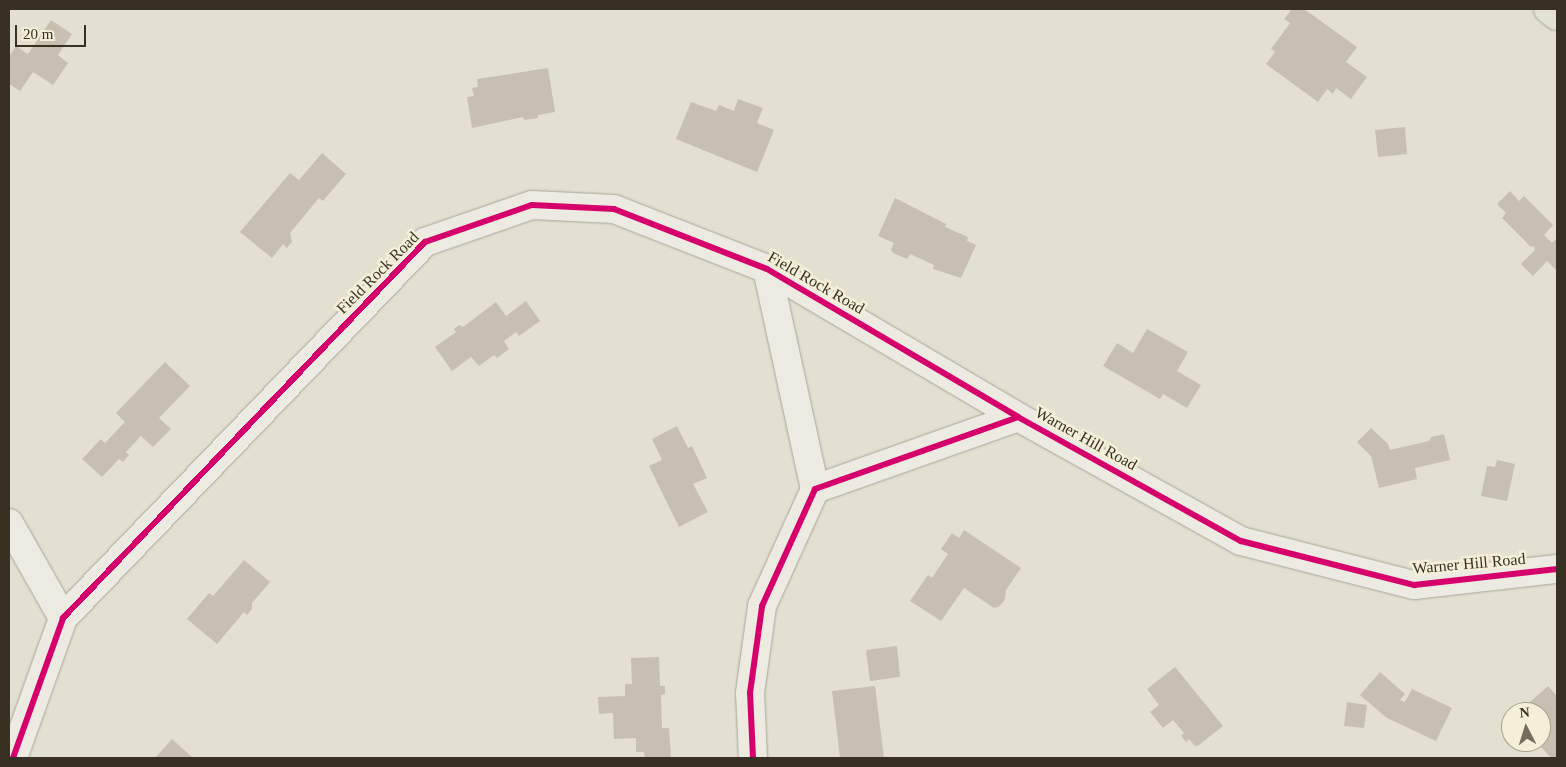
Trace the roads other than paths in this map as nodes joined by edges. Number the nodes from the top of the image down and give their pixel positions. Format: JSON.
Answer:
{"nodes":[{"id":1,"x":1548,"y":9,"type":"edge"},
{"id":2,"x":1557,"y":16,"type":"edge"},
{"id":3,"x":767,"y":269,"type":"junction"},
{"id":4,"x":1018,"y":417,"type":"junction"},
{"id":5,"x":815,"y":489,"type":"junction"},
{"id":6,"x":9,"y":523,"type":"edge"},
{"id":7,"x":1557,"y":568,"type":"edge"},
{"id":8,"x":63,"y":618,"type":"junction"},
{"id":9,"x":13,"y":758,"type":"edge"},
{"id":10,"x":753,"y":758,"type":"edge"}],
"edges":[{"from":1,"to":2,"type":"main road"},
{"from":3,"to":4,"type":"street","name":"Field Rock Road"},
{"from":3,"to":5,"type":"street","name":"Field Rock Road"},
{"from":3,"to":8,"type":"street","name":"Field Rock Road"},
{"from":4,"to":5,"type":"street","name":"Warner Hill Road"},
{"from":4,"to":7,"type":"street","name":"Warner Hill Road"},
{"from":5,"to":10,"type":"street"},
{"from":6,"to":8,"type":"street"},
{"from":8,"to":9,"type":"street"}]}
